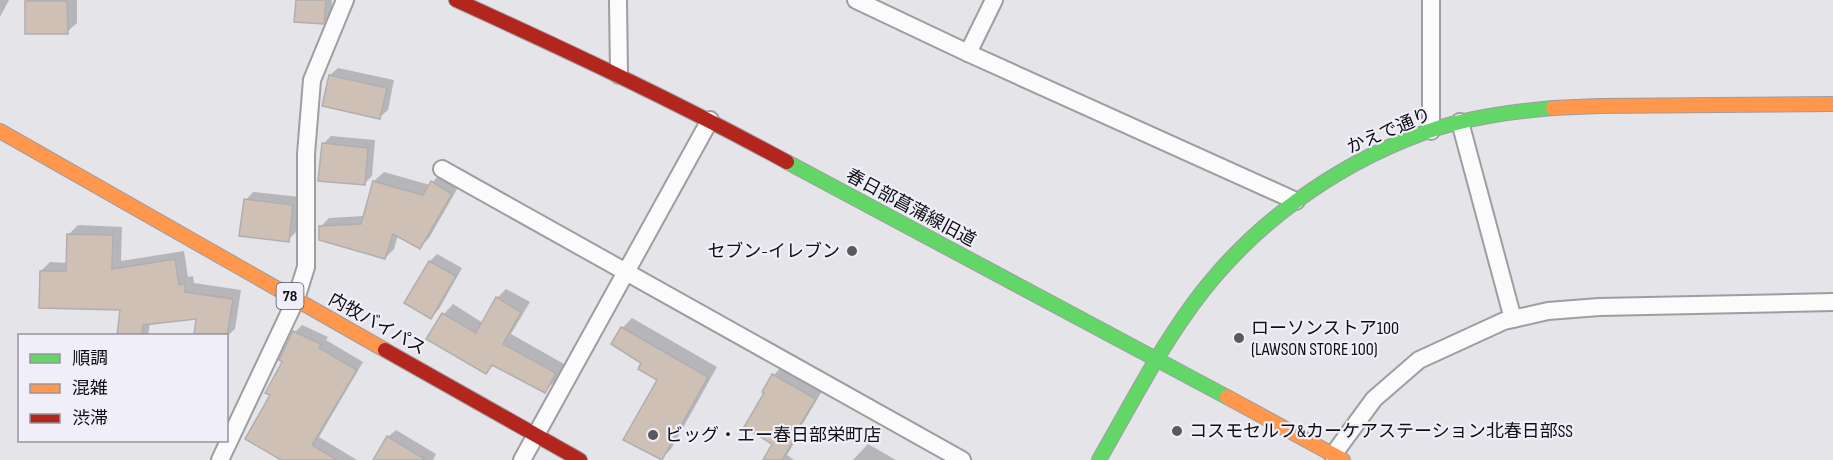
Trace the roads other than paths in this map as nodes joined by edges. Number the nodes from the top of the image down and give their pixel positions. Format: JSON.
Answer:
{"nodes":[{"id":1,"x":345,"y":0,"type":"edge"},
{"id":2,"x":456,"y":0,"type":"edge"},
{"id":3,"x":618,"y":0,"type":"edge"},
{"id":4,"x":856,"y":0,"type":"edge"},
{"id":5,"x":994,"y":0,"type":"edge"},
{"id":6,"x":1431,"y":0,"type":"edge"},
{"id":7,"x":968,"y":53,"type":"junction"},
{"id":8,"x":619,"y":75,"type":"junction"},
{"id":9,"x":1833,"y":104,"type":"edge"},
{"id":10,"x":710,"y":120,"type":"junction"},
{"id":11,"x":1460,"y":122,"type":"junction"},
{"id":12,"x":0,"y":131,"type":"edge"},
{"id":13,"x":1431,"y":131,"type":"junction"},
{"id":14,"x":442,"y":169,"type":"dead end"},
{"id":15,"x":1296,"y":201,"type":"junction"},
{"id":16,"x":627,"y":272,"type":"junction"},
{"id":17,"x":296,"y":299,"type":"junction"},
{"id":18,"x":1833,"y":302,"type":"edge"},
{"id":19,"x":1513,"y":319,"type":"junction"},
{"id":20,"x":1157,"y":360,"type":"junction"},
{"id":21,"x":535,"y":434,"type":"junction"},
{"id":22,"x":1338,"y":457,"type":"edge"},
{"id":23,"x":220,"y":460,"type":"edge"},
{"id":24,"x":522,"y":460,"type":"edge"},
{"id":25,"x":580,"y":460,"type":"edge"},
{"id":26,"x":962,"y":460,"type":"edge"},
{"id":27,"x":1099,"y":460,"type":"edge"}],
"edges":[{"from":1,"to":17,"type":"street"},
{"from":2,"to":8,"type":"street","name":"春日部菖蒲線旧道"},
{"from":3,"to":8,"type":"street"},
{"from":4,"to":7,"type":"street"},
{"from":5,"to":7,"type":"street"},
{"from":6,"to":13,"type":"street"},
{"from":7,"to":15,"type":"street"},
{"from":8,"to":10,"type":"street","name":"春日部菖蒲線旧道"},
{"from":9,"to":11,"type":"street","name":"かえで通り"},
{"from":10,"to":16,"type":"street"},
{"from":10,"to":20,"type":"street","name":"春日部菖蒲線旧道"},
{"from":11,"to":13,"type":"street","name":"かえで通り"},
{"from":11,"to":19,"type":"street"},
{"from":12,"to":17,"type":"street","name":"内牧バイパス","number":"78"},
{"from":13,"to":15,"type":"street","name":"かえで通り"},
{"from":14,"to":16,"type":"street"},
{"from":15,"to":20,"type":"street","name":"かえで通り"},
{"from":16,"to":21,"type":"street"},
{"from":16,"to":26,"type":"street"},
{"from":17,"to":21,"type":"street","name":"内牧バイパス","number":"78"},
{"from":17,"to":23,"type":"street"},
{"from":18,"to":19,"type":"street"},
{"from":19,"to":22,"type":"street"},
{"from":20,"to":22,"type":"street","name":"春日部菖蒲線旧道"},
{"from":20,"to":27,"type":"street","name":"かえで通り"},
{"from":21,"to":24,"type":"street"},
{"from":21,"to":25,"type":"street","name":"内牧バイパス","number":"78"}]}
